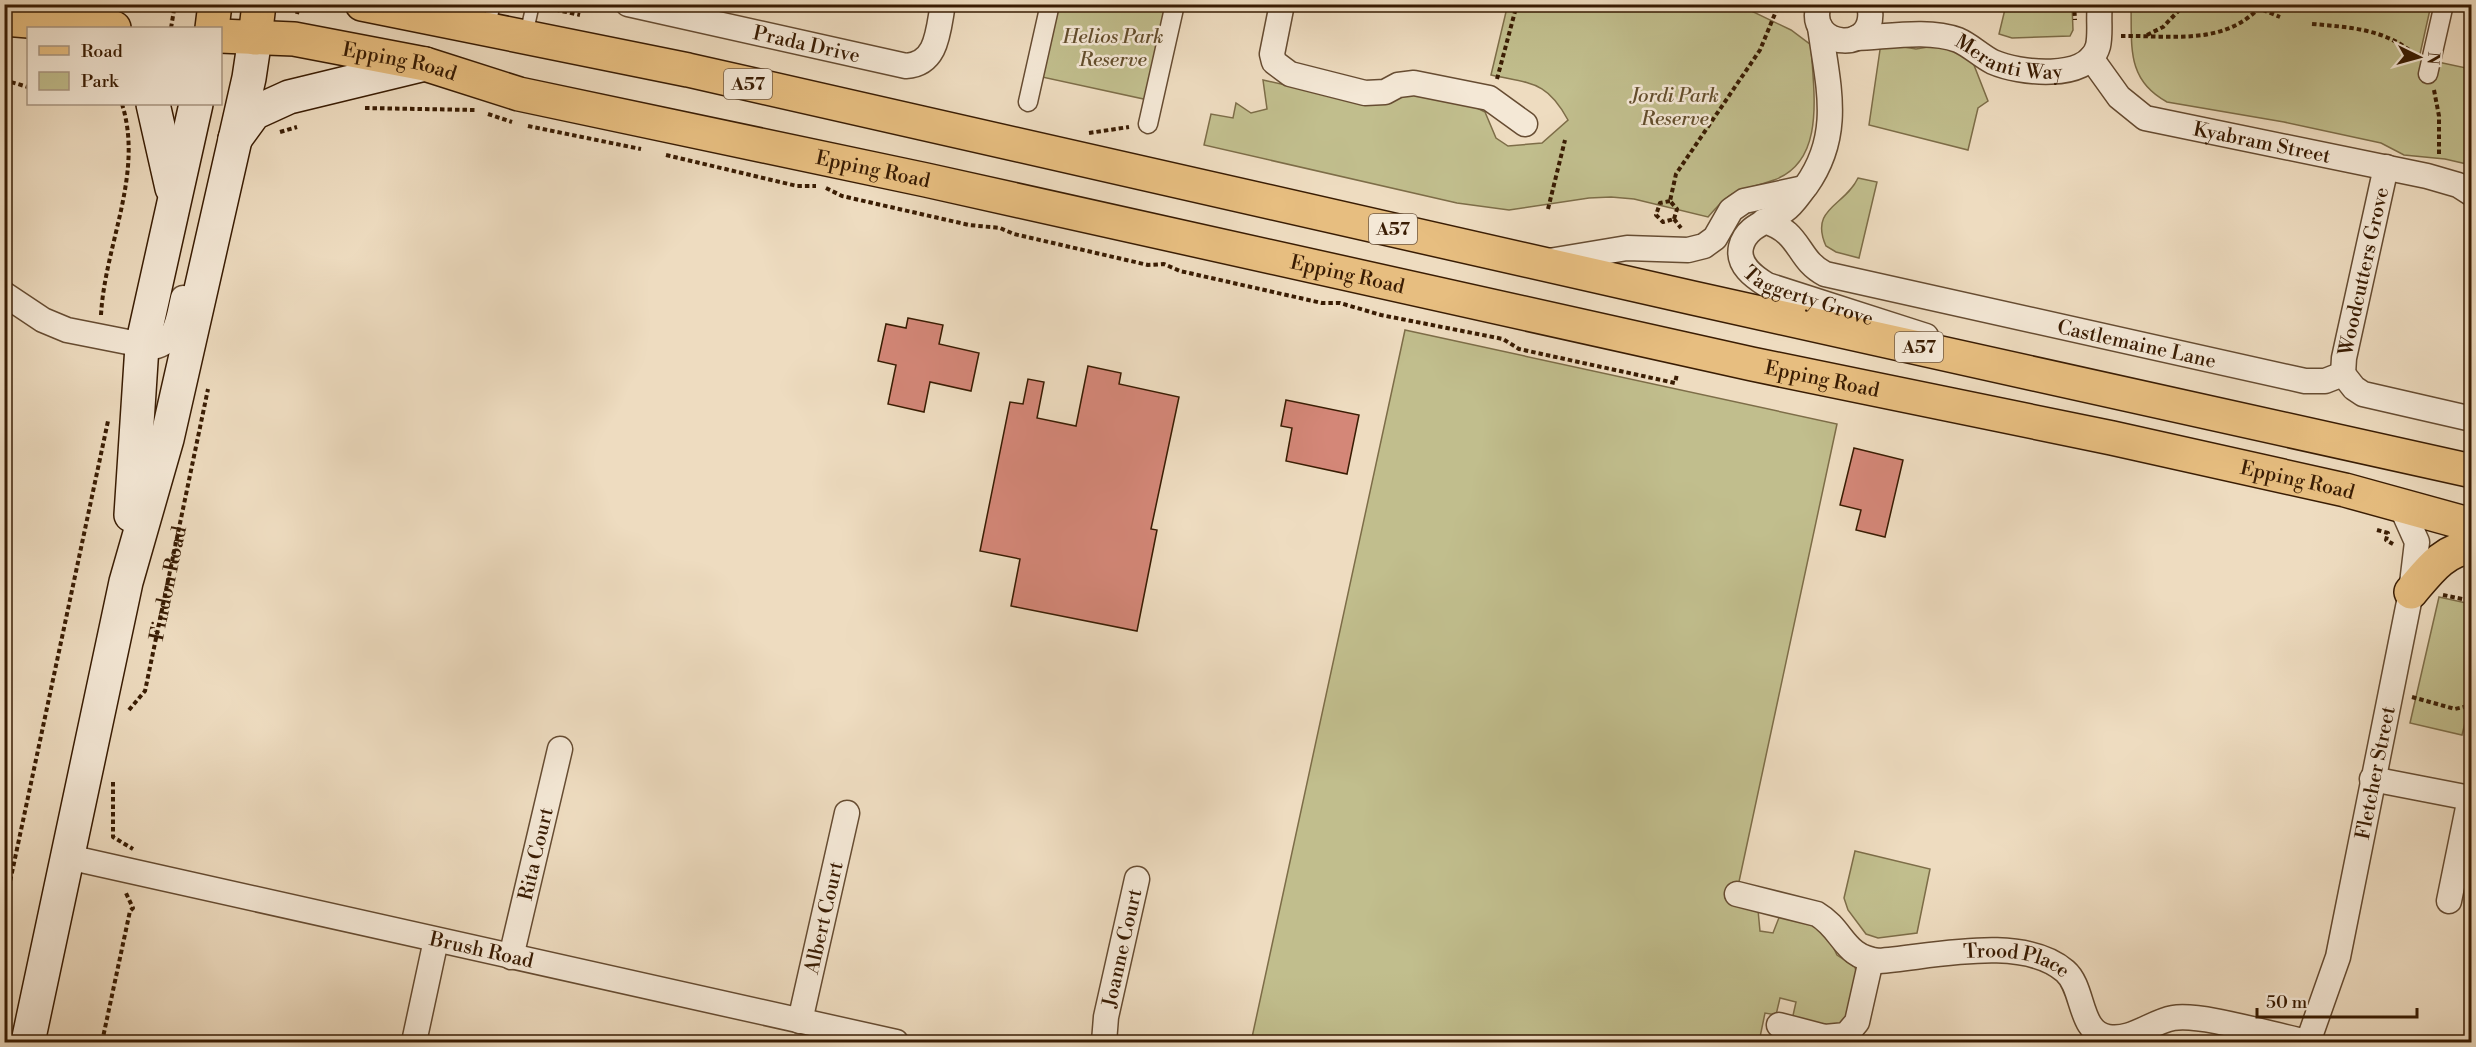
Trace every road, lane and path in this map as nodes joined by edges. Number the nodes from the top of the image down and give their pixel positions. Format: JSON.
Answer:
{"nodes":[{"id":1,"x":175,"y":4,"type":"edge"},
{"id":2,"x":215,"y":4,"type":"edge"},
{"id":3,"x":259,"y":4,"type":"edge"},
{"id":4,"x":362,"y":4,"type":"edge"},
{"id":5,"x":628,"y":4,"type":"edge"},
{"id":6,"x":944,"y":4,"type":"edge"},
{"id":7,"x":1050,"y":4,"type":"edge"},
{"id":8,"x":1175,"y":4,"type":"edge"},
{"id":9,"x":1282,"y":4,"type":"edge"},
{"id":10,"x":1517,"y":4,"type":"edge"},
{"id":11,"x":1779,"y":4,"type":"edge"},
{"id":12,"x":1869,"y":4,"type":"edge"},
{"id":13,"x":2074,"y":4,"type":"edge"},
{"id":14,"x":2100,"y":4,"type":"edge"},
{"id":15,"x":2186,"y":4,"type":"edge"},
{"id":16,"x":2249,"y":4,"type":"edge"},
{"id":17,"x":2444,"y":4,"type":"edge"},
{"id":18,"x":539,"y":6,"type":"edge"},
{"id":19,"x":2257,"y":10,"type":"junction"},
{"id":20,"x":1813,"y":13,"type":"edge"},
{"id":21,"x":580,"y":15,"type":"dead end"},
{"id":22,"x":491,"y":16,"type":"edge"},
{"id":23,"x":2280,"y":17,"type":"dead end"},
{"id":24,"x":9,"y":19,"type":"edge"},
{"id":25,"x":2312,"y":24,"type":"dead end"},
{"id":26,"x":100,"y":27,"type":"edge"},
{"id":27,"x":171,"y":27,"type":"edge"},
{"id":28,"x":212,"y":27,"type":"edge"},
{"id":29,"x":222,"y":36,"type":"edge"},
{"id":30,"x":526,"y":36,"type":"junction"},
{"id":31,"x":1923,"y":36,"type":"junction"},
{"id":32,"x":2146,"y":36,"type":"junction"},
{"id":33,"x":255,"y":38,"type":"junction"},
{"id":34,"x":1853,"y":40,"type":"junction"},
{"id":35,"x":2095,"y":47,"type":"junction"},
{"id":36,"x":425,"y":64,"type":"junction"},
{"id":37,"x":2428,"y":74,"type":"junction"},
{"id":38,"x":1497,"y":79,"type":"dead end"},
{"id":39,"x":4,"y":80,"type":"edge"},
{"id":40,"x":27,"y":87,"type":"edge"},
{"id":41,"x":1829,"y":92,"type":"junction"},
{"id":42,"x":1028,"y":102,"type":"dead end"},
{"id":43,"x":122,"y":105,"type":"edge"},
{"id":44,"x":153,"y":105,"type":"edge"},
{"id":45,"x":196,"y":105,"type":"edge"},
{"id":46,"x":357,"y":108,"type":"dead end"},
{"id":47,"x":297,"y":115,"type":"junction"},
{"id":48,"x":1525,"y":123,"type":"dead end"},
{"id":49,"x":1148,"y":124,"type":"dead end"},
{"id":50,"x":277,"y":133,"type":"dead end"},
{"id":51,"x":234,"y":140,"type":"junction"},
{"id":52,"x":1565,"y":140,"type":"dead end"},
{"id":53,"x":651,"y":151,"type":"dead end"},
{"id":54,"x":659,"y":153,"type":"dead end"},
{"id":55,"x":2439,"y":162,"type":"dead end"},
{"id":56,"x":2386,"y":167,"type":"junction"},
{"id":57,"x":1804,"y":188,"type":"junction"},
{"id":58,"x":2467,"y":188,"type":"edge"},
{"id":59,"x":174,"y":198,"type":"junction"},
{"id":60,"x":1670,"y":201,"type":"junction"},
{"id":61,"x":1548,"y":209,"type":"dead end"},
{"id":62,"x":1764,"y":221,"type":"junction"},
{"id":63,"x":212,"y":236,"type":"junction"},
{"id":64,"x":1803,"y":251,"type":"junction"},
{"id":65,"x":1541,"y":262,"type":"junction"},
{"id":66,"x":4,"y":294,"type":"edge"},
{"id":67,"x":100,"y":337,"type":"junction"},
{"id":68,"x":142,"y":346,"type":"junction"},
{"id":69,"x":1683,"y":348,"type":"junction"},
{"id":70,"x":2343,"y":374,"type":"junction"},
{"id":71,"x":2048,"y":376,"type":"junction"},
{"id":72,"x":210,"y":382,"type":"dead end"},
{"id":73,"x":111,"y":410,"type":"dead end"},
{"id":74,"x":2472,"y":419,"type":"edge"},
{"id":75,"x":2472,"y":471,"type":"edge"},
{"id":76,"x":2400,"y":504,"type":"junction"},
{"id":77,"x":2472,"y":525,"type":"edge"},
{"id":78,"x":2472,"y":546,"type":"edge"},
{"id":79,"x":126,"y":582,"type":"junction"},
{"id":80,"x":2411,"y":592,"type":"junction"},
{"id":81,"x":2412,"y":698,"type":"dead end"},
{"id":82,"x":2472,"y":705,"type":"edge"},
{"id":83,"x":127,"y":718,"type":"dead end"},
{"id":84,"x":560,"y":749,"type":"dead end"},
{"id":85,"x":115,"y":772,"type":"dead end"},
{"id":86,"x":2372,"y":779,"type":"junction"},
{"id":87,"x":2471,"y":794,"type":"edge"},
{"id":88,"x":847,"y":813,"type":"dead end"},
{"id":89,"x":68,"y":857,"type":"junction"},
{"id":90,"x":129,"y":870,"type":"junction"},
{"id":91,"x":1137,"y":879,"type":"dead end"},
{"id":92,"x":1737,"y":894,"type":"dead end"},
{"id":93,"x":2449,"y":901,"type":"dead end"},
{"id":94,"x":4,"y":910,"type":"edge"},
{"id":95,"x":436,"y":940,"type":"junction"},
{"id":96,"x":511,"y":957,"type":"junction"},
{"id":97,"x":1871,"y":960,"type":"junction"},
{"id":98,"x":1106,"y":1017,"type":"junction"},
{"id":99,"x":800,"y":1021,"type":"junction"},
{"id":100,"x":1779,"y":1025,"type":"dead end"},
{"id":101,"x":28,"y":1042,"type":"edge"},
{"id":102,"x":102,"y":1042,"type":"edge"},
{"id":103,"x":414,"y":1042,"type":"edge"},
{"id":104,"x":896,"y":1042,"type":"edge"},
{"id":105,"x":1091,"y":1042,"type":"edge"},
{"id":106,"x":1104,"y":1042,"type":"edge"},
{"id":107,"x":2308,"y":1042,"type":"edge"}],
"edges":[{"from":1,"to":27,"type":"path"},
{"from":2,"to":28,"type":"main road"},
{"from":3,"to":33,"type":"main road"},
{"from":4,"to":22,"type":"main road","number":"A57"},
{"from":5,"to":6,"type":"street","name":"Prada Drive"},
{"from":7,"to":42,"type":"street"},
{"from":8,"to":49,"type":"street"},
{"from":9,"to":48,"type":"street"},
{"from":10,"to":38,"type":"path"},
{"from":11,"to":60,"type":"path"},
{"from":12,"to":31,"type":"street","name":"Meranti Way"},
{"from":12,"to":34,"type":"street","name":"Taggerty Grove"},
{"from":13,"to":35,"type":"path"},
{"from":14,"to":35,"type":"street"},
{"from":15,"to":32,"type":"path"},
{"from":16,"to":19,"type":"path"},
{"from":17,"to":37,"type":"street"},
{"from":18,"to":21,"type":"path"},
{"from":18,"to":30,"type":"lane"},
{"from":19,"to":23,"type":"path"},
{"from":19,"to":32,"type":"path"},
{"from":20,"to":34,"type":"street"},
{"from":20,"to":41,"type":"street","name":"Taggerty Grove"},
{"from":22,"to":30,"type":"main road","number":"A57"},
{"from":24,"to":26,"type":"main road"},
{"from":25,"to":37,"type":"path"},
{"from":29,"to":33,"type":"main road","name":"Epping Road"},
{"from":30,"to":65,"type":"main road","number":"A57"},
{"from":31,"to":34,"type":"street","name":"Meranti Way"},
{"from":31,"to":35,"type":"street","name":"Meranti Way"},
{"from":32,"to":35,"type":"path"},
{"from":33,"to":36,"type":"main road","name":"Epping Road"},
{"from":33,"to":51,"type":"main road","name":"Findon Road"},
{"from":34,"to":41,"type":"street","name":"Taggerty Grove"},
{"from":35,"to":56,"type":"street","name":"Kyabram Street"},
{"from":36,"to":47,"type":"main road"},
{"from":36,"to":69,"type":"main road","name":"Epping Road"},
{"from":37,"to":55,"type":"path"},
{"from":39,"to":40,"type":"path"},
{"from":41,"to":57,"type":"street","name":"Taggerty Grove"},
{"from":43,"to":67,"type":"path"},
{"from":44,"to":59,"type":"main road"},
{"from":45,"to":59,"type":"main road","name":"Findon Road"},
{"from":46,"to":53,"type":"path"},
{"from":47,"to":50,"type":"path"},
{"from":47,"to":51,"type":"main road"},
{"from":51,"to":63,"type":"main road","name":"Findon Road"},
{"from":52,"to":61,"type":"path"},
{"from":54,"to":69,"type":"path"},
{"from":56,"to":58,"type":"street","name":"Kyabram Street"},
{"from":56,"to":70,"type":"street","name":"Woodcutters Grove"},
{"from":57,"to":62,"type":"street","name":"Taggerty Grove"},
{"from":57,"to":64,"type":"street"},
{"from":57,"to":65,"type":"street"},
{"from":59,"to":68,"type":"main road","name":"Findon Road"},
{"from":60,"to":60,"type":"path"},
{"from":62,"to":64,"type":"street","name":"Castlemaine Lane"},
{"from":62,"to":71,"type":"street","name":"Taggerty Grove"},
{"from":63,"to":68,"type":"street"},
{"from":63,"to":79,"type":"main road","name":"Findon Road"},
{"from":64,"to":70,"type":"street","name":"Castlemaine Lane"},
{"from":65,"to":71,"type":"main road","number":"A57"},
{"from":66,"to":67,"type":"street"},
{"from":67,"to":68,"type":"street"},
{"from":68,"to":79,"type":"main road","name":"Findon Road"},
{"from":69,"to":76,"type":"main road","name":"Epping Road"},
{"from":70,"to":74,"type":"street"},
{"from":71,"to":75,"type":"main road","number":"A57"},
{"from":72,"to":83,"type":"path","name":"Findon Road"},
{"from":73,"to":94,"type":"path"},
{"from":76,"to":77,"type":"main road","name":"Epping Road"},
{"from":76,"to":80,"type":"street","name":"Fletcher Street"},
{"from":78,"to":80,"type":"main road"},
{"from":79,"to":89,"type":"main road","name":"Findon Road"},
{"from":80,"to":86,"type":"street","name":"Fletcher Street"},
{"from":81,"to":82,"type":"path"},
{"from":84,"to":96,"type":"street","name":"Rita Court"},
{"from":85,"to":90,"type":"path"},
{"from":86,"to":87,"type":"street"},
{"from":86,"to":107,"type":"street","name":"Fletcher Street"},
{"from":87,"to":93,"type":"street"},
{"from":88,"to":99,"type":"street","name":"Albert Court"},
{"from":89,"to":90,"type":"street","name":"Brush Road"},
{"from":89,"to":101,"type":"main road","name":"Findon Road"},
{"from":90,"to":95,"type":"street","name":"Brush Road"},
{"from":90,"to":102,"type":"path"},
{"from":91,"to":98,"type":"street","name":"Joanne Court"},
{"from":92,"to":97,"type":"street"},
{"from":95,"to":96,"type":"street","name":"Brush Road"},
{"from":95,"to":103,"type":"street"},
{"from":96,"to":99,"type":"street","name":"Brush Road"},
{"from":97,"to":100,"type":"street"},
{"from":97,"to":107,"type":"street","name":"Trood Place"},
{"from":98,"to":105,"type":"street","name":"Joanne Court"},
{"from":98,"to":106,"type":"street","name":"Joanne Court"},
{"from":99,"to":104,"type":"street","name":"Brush Road"}]}
